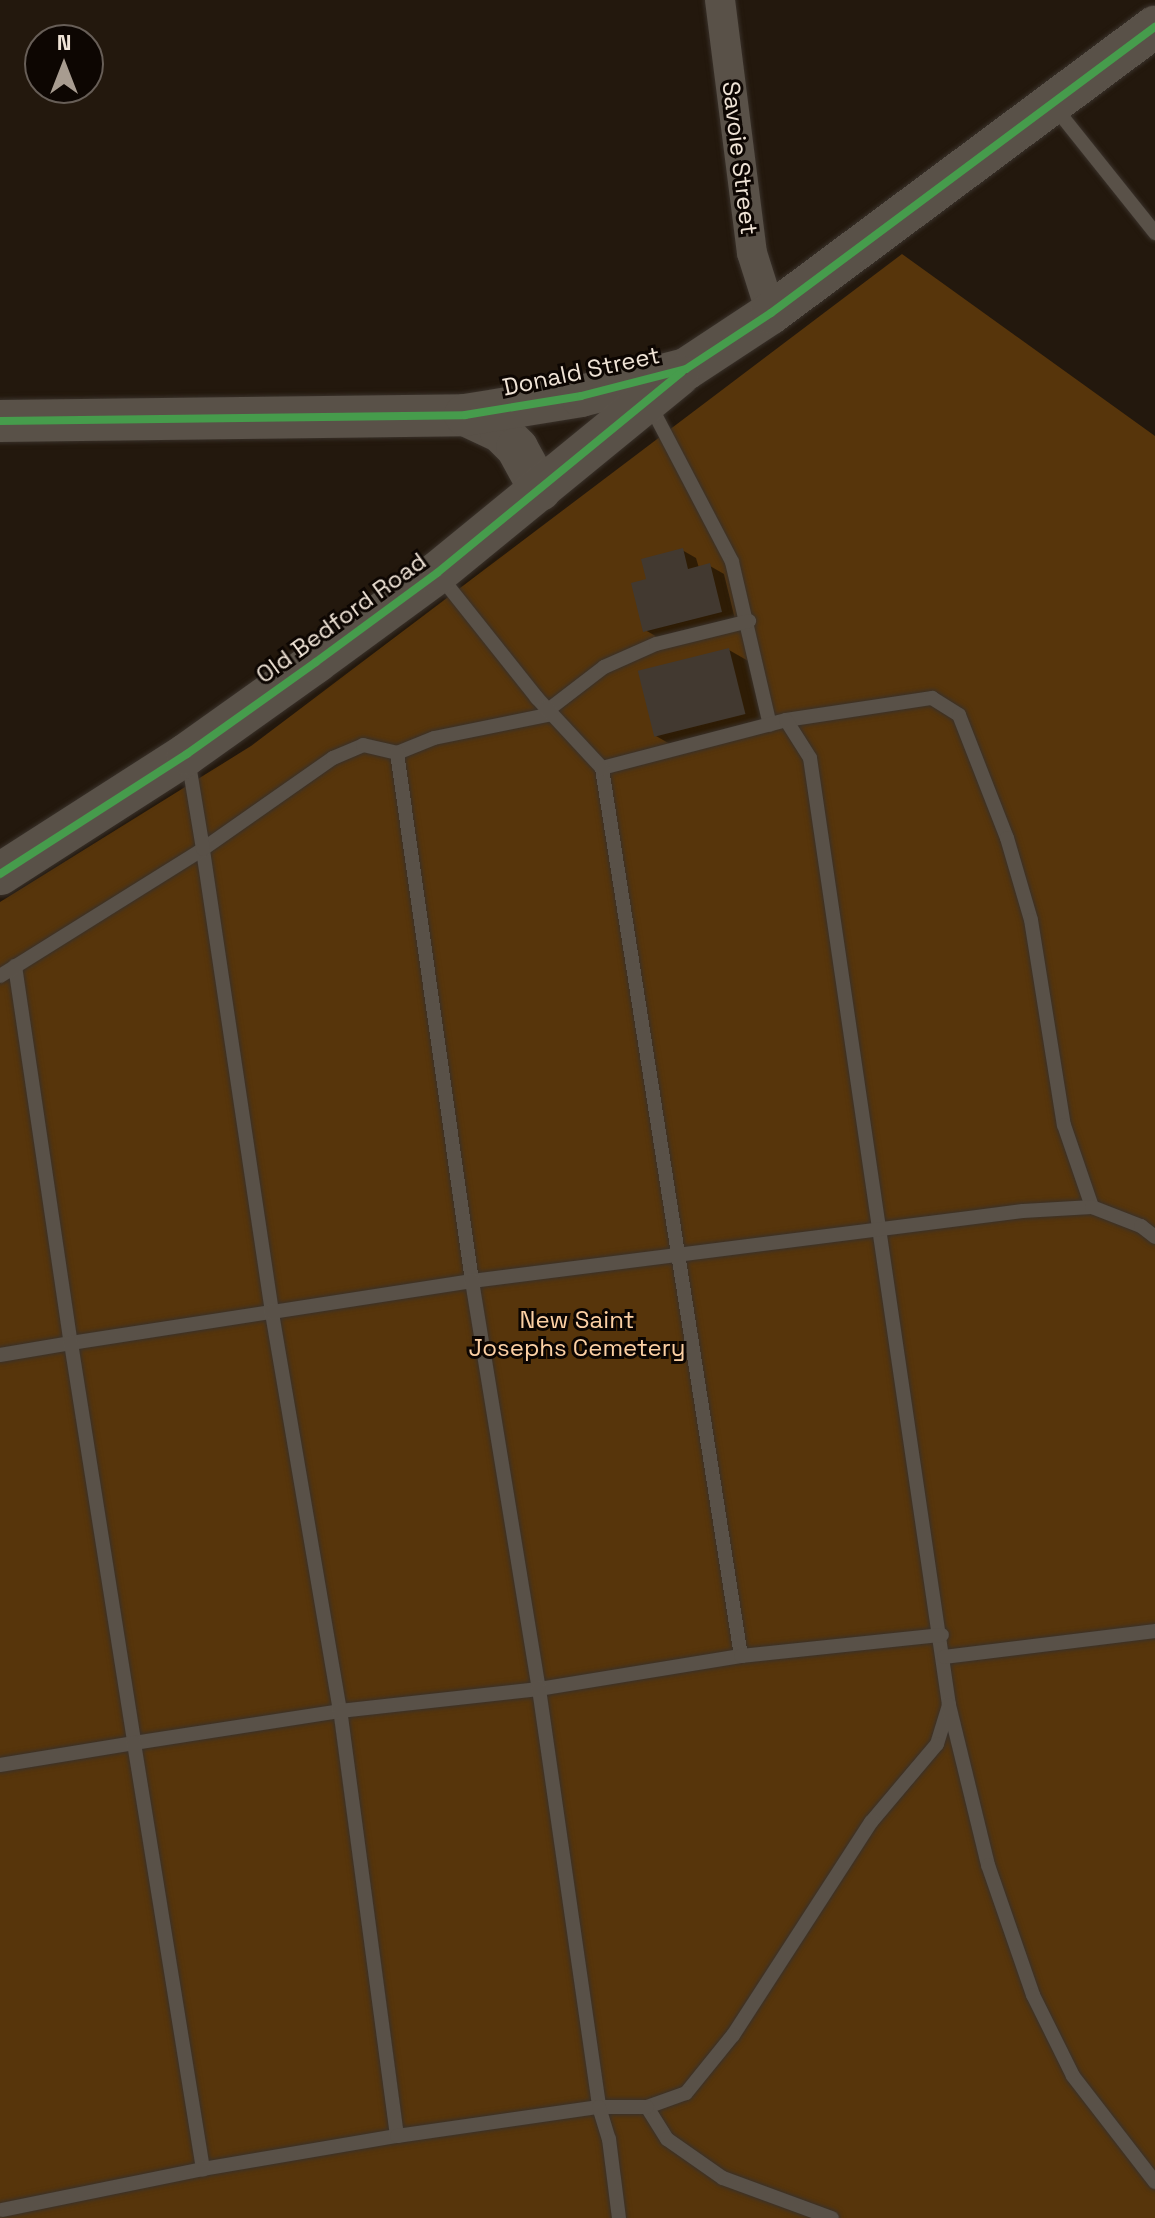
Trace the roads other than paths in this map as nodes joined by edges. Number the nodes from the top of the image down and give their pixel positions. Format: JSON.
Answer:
{"nodes":[{"id":1,"x":720,"y":0,"type":"edge"},
{"id":2,"x":1155,"y":27,"type":"edge"},
{"id":3,"x":1052,"y":105,"type":"junction"},
{"id":4,"x":1155,"y":233,"type":"edge"},
{"id":5,"x":771,"y":313,"type":"junction"},
{"id":6,"x":686,"y":369,"type":"junction"},
{"id":7,"x":649,"y":403,"type":"junction"},
{"id":8,"x":465,"y":415,"type":"junction"},
{"id":9,"x":0,"y":421,"type":"edge"},
{"id":10,"x":540,"y":490,"type":"junction"},
{"id":11,"x":437,"y":573,"type":"junction"},
{"id":12,"x":749,"y":621,"type":"junction"},
{"id":13,"x":550,"y":712,"type":"junction"},
{"id":14,"x":786,"y":720,"type":"junction"},
{"id":15,"x":770,"y":725,"type":"junction"},
{"id":16,"x":397,"y":753,"type":"junction"},
{"id":17,"x":187,"y":754,"type":"junction"},
{"id":18,"x":602,"y":768,"type":"junction"},
{"id":19,"x":203,"y":849,"type":"junction"},
{"id":20,"x":0,"y":874,"type":"edge"},
{"id":21,"x":15,"y":966,"type":"junction"},
{"id":22,"x":0,"y":976,"type":"edge"},
{"id":23,"x":1092,"y":1207,"type":"junction"},
{"id":24,"x":876,"y":1233,"type":"junction"},
{"id":25,"x":1155,"y":1237,"type":"edge"},
{"id":26,"x":678,"y":1253,"type":"junction"},
{"id":27,"x":472,"y":1281,"type":"junction"},
{"id":28,"x":272,"y":1312,"type":"junction"},
{"id":29,"x":71,"y":1343,"type":"junction"},
{"id":30,"x":0,"y":1355,"type":"edge"},
{"id":31,"x":1155,"y":1631,"type":"edge"},
{"id":32,"x":942,"y":1635,"type":"junction"},
{"id":33,"x":741,"y":1656,"type":"junction"},
{"id":34,"x":944,"y":1657,"type":"junction"},
{"id":35,"x":539,"y":1689,"type":"junction"},
{"id":36,"x":949,"y":1705,"type":"junction"},
{"id":37,"x":340,"y":1711,"type":"junction"},
{"id":38,"x":134,"y":1743,"type":"junction"},
{"id":39,"x":0,"y":1765,"type":"edge"},
{"id":40,"x":599,"y":2107,"type":"junction"},
{"id":41,"x":647,"y":2107,"type":"junction"},
{"id":42,"x":397,"y":2136,"type":"junction"},
{"id":43,"x":203,"y":2169,"type":"junction"},
{"id":44,"x":1155,"y":2182,"type":"edge"},
{"id":45,"x":2,"y":2209,"type":"edge"},
{"id":46,"x":619,"y":2218,"type":"edge"},
{"id":47,"x":832,"y":2218,"type":"edge"}],
"edges":[{"from":1,"to":5,"type":"street","name":"Savoie Street"},
{"from":2,"to":3,"type":"street","name":"Donald Street"},
{"from":3,"to":4,"type":"lane"},
{"from":3,"to":5,"type":"street","name":"Donald Street"},
{"from":5,"to":6,"type":"street","name":"Donald Street"},
{"from":6,"to":7,"type":"street","name":"Old Bedford Road"},
{"from":6,"to":8,"type":"street","name":"Donald Street"},
{"from":7,"to":10,"type":"street","name":"Old Bedford Road"},
{"from":7,"to":12,"type":"lane"},
{"from":8,"to":9,"type":"street","name":"Donald Street"},
{"from":8,"to":10,"type":"street"},
{"from":10,"to":11,"type":"street","name":"Old Bedford Road"},
{"from":11,"to":13,"type":"lane"},
{"from":11,"to":17,"type":"street","name":"Old Bedford Road"},
{"from":12,"to":13,"type":"lane"},
{"from":12,"to":15,"type":"lane"},
{"from":13,"to":16,"type":"lane"},
{"from":13,"to":18,"type":"lane"},
{"from":14,"to":15,"type":"lane"},
{"from":14,"to":23,"type":"lane"},
{"from":14,"to":24,"type":"lane"},
{"from":15,"to":18,"type":"lane"},
{"from":16,"to":19,"type":"lane"},
{"from":16,"to":27,"type":"lane"},
{"from":17,"to":19,"type":"lane"},
{"from":17,"to":20,"type":"street","name":"Old Bedford Road"},
{"from":18,"to":26,"type":"lane"},
{"from":19,"to":21,"type":"lane"},
{"from":19,"to":28,"type":"lane"},
{"from":21,"to":22,"type":"lane"},
{"from":21,"to":29,"type":"lane"},
{"from":23,"to":24,"type":"lane"},
{"from":23,"to":25,"type":"lane"},
{"from":24,"to":26,"type":"lane"},
{"from":24,"to":32,"type":"lane"},
{"from":26,"to":27,"type":"lane"},
{"from":26,"to":33,"type":"lane"},
{"from":27,"to":28,"type":"lane"},
{"from":27,"to":35,"type":"lane"},
{"from":28,"to":29,"type":"lane"},
{"from":28,"to":37,"type":"lane"},
{"from":29,"to":30,"type":"lane"},
{"from":29,"to":38,"type":"lane"},
{"from":31,"to":34,"type":"lane"},
{"from":32,"to":33,"type":"lane"},
{"from":32,"to":34,"type":"lane"},
{"from":33,"to":35,"type":"lane"},
{"from":34,"to":36,"type":"lane"},
{"from":35,"to":37,"type":"lane"},
{"from":35,"to":40,"type":"lane"},
{"from":36,"to":41,"type":"lane"},
{"from":36,"to":44,"type":"lane"},
{"from":37,"to":38,"type":"lane"},
{"from":37,"to":42,"type":"lane"},
{"from":38,"to":39,"type":"lane"},
{"from":38,"to":43,"type":"lane"},
{"from":40,"to":41,"type":"lane"},
{"from":40,"to":42,"type":"lane"},
{"from":40,"to":46,"type":"lane"},
{"from":41,"to":47,"type":"lane"},
{"from":42,"to":43,"type":"lane"},
{"from":43,"to":45,"type":"lane"}]}
